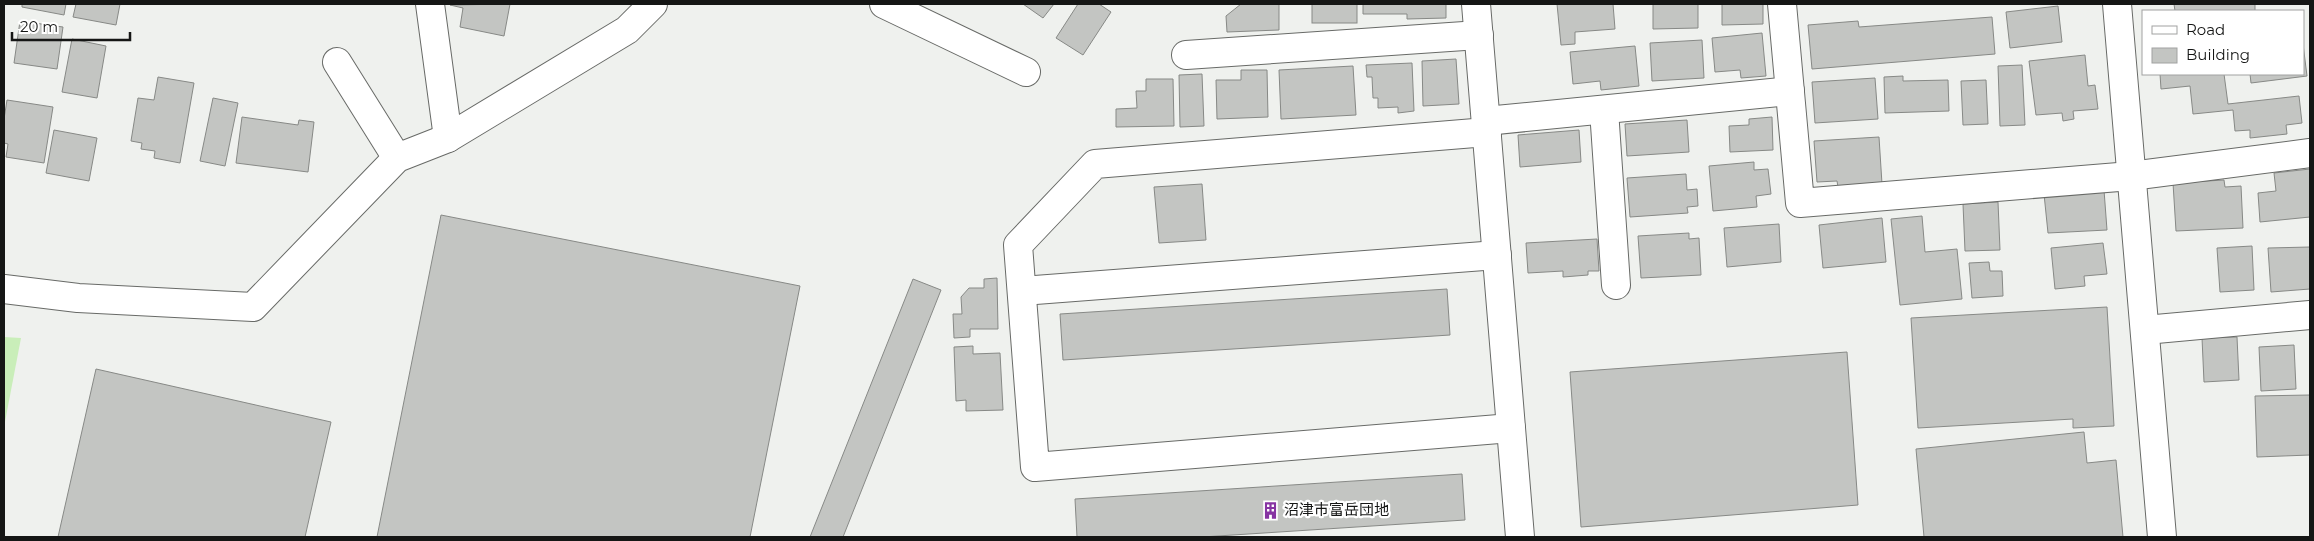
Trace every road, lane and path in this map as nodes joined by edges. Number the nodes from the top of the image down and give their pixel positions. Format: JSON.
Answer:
{"nodes":[{"id":1,"x":430,"y":4,"type":"edge"},
{"id":2,"x":653,"y":4,"type":"edge"},
{"id":3,"x":884,"y":4,"type":"edge"},
{"id":4,"x":1476,"y":4,"type":"edge"},
{"id":5,"x":1788,"y":4,"type":"edge"},
{"id":6,"x":2117,"y":4,"type":"edge"},
{"id":7,"x":1479,"y":35,"type":"junction"},
{"id":8,"x":1186,"y":55,"type":"dead end"},
{"id":9,"x":337,"y":62,"type":"dead end"},
{"id":10,"x":1026,"y":72,"type":"dead end"},
{"id":11,"x":1790,"y":91,"type":"junction"},
{"id":12,"x":1604,"y":110,"type":"junction"},
{"id":13,"x":1486,"y":126,"type":"junction"},
{"id":14,"x":448,"y":138,"type":"junction"},
{"id":15,"x":2310,"y":153,"type":"edge"},
{"id":16,"x":397,"y":158,"type":"junction"},
{"id":17,"x":2131,"y":176,"type":"junction"},
{"id":18,"x":1497,"y":255,"type":"junction"},
{"id":19,"x":1616,"y":285,"type":"dead end"},
{"id":20,"x":4,"y":290,"type":"edge"},
{"id":21,"x":1022,"y":291,"type":"junction"},
{"id":22,"x":2310,"y":315,"type":"edge"},
{"id":23,"x":2145,"y":330,"type":"junction"},
{"id":24,"x":1511,"y":428,"type":"junction"},
{"id":25,"x":1520,"y":537,"type":"edge"},
{"id":26,"x":2162,"y":537,"type":"edge"}],
"edges":[{"from":1,"to":14,"type":"street"},
{"from":2,"to":14,"type":"street"},
{"from":3,"to":10,"type":"street"},
{"from":4,"to":7,"type":"street"},
{"from":5,"to":11,"type":"street"},
{"from":6,"to":17,"type":"street"},
{"from":7,"to":8,"type":"street"},
{"from":7,"to":13,"type":"street"},
{"from":9,"to":16,"type":"street"},
{"from":11,"to":12,"type":"street"},
{"from":11,"to":17,"type":"street"},
{"from":12,"to":13,"type":"street"},
{"from":12,"to":19,"type":"street"},
{"from":13,"to":18,"type":"street"},
{"from":13,"to":21,"type":"street"},
{"from":14,"to":16,"type":"street"},
{"from":15,"to":17,"type":"street"},
{"from":16,"to":20,"type":"street"},
{"from":17,"to":23,"type":"street"},
{"from":18,"to":21,"type":"street"},
{"from":18,"to":24,"type":"street"},
{"from":21,"to":24,"type":"street"},
{"from":22,"to":23,"type":"street"},
{"from":23,"to":26,"type":"street"},
{"from":24,"to":25,"type":"street"}]}
